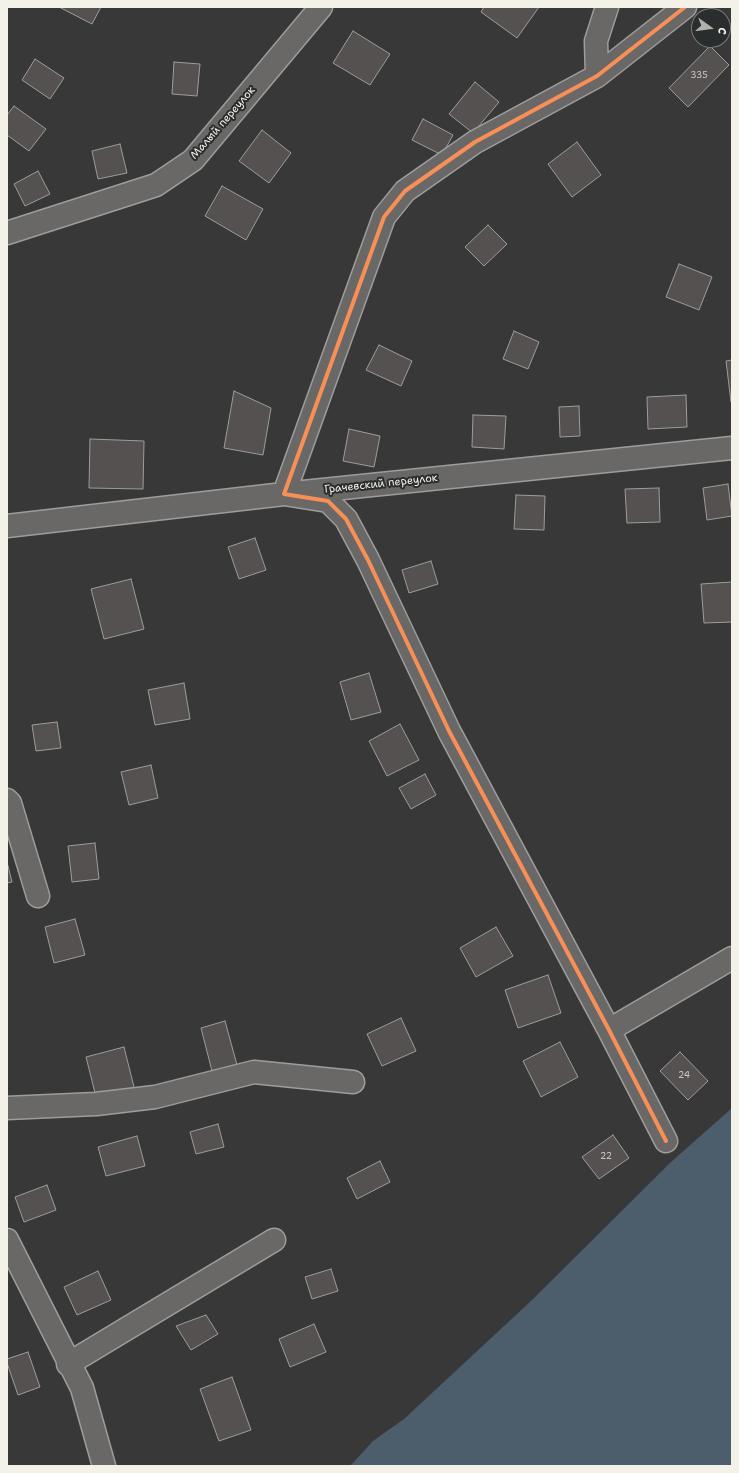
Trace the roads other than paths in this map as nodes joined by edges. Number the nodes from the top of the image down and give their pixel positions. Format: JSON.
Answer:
{"nodes":[{"id":1,"x":321,"y":7,"type":"edge"},
{"id":2,"x":607,"y":7,"type":"edge"},
{"id":3,"x":684,"y":7,"type":"edge"},
{"id":4,"x":597,"y":76,"type":"junction"},
{"id":5,"x":7,"y":233,"type":"edge"},
{"id":6,"x":732,"y":448,"type":"edge"},
{"id":7,"x":284,"y":494,"type":"junction"},
{"id":8,"x":7,"y":526,"type":"edge"},
{"id":9,"x":7,"y":800,"type":"edge"},
{"id":10,"x":38,"y":896,"type":"dead end"},
{"id":11,"x":732,"y":958,"type":"edge"},
{"id":12,"x":609,"y":1030,"type":"junction"},
{"id":13,"x":353,"y":1082,"type":"dead end"},
{"id":14,"x":7,"y":1108,"type":"edge"},
{"id":15,"x":666,"y":1141,"type":"dead end"},
{"id":16,"x":7,"y":1240,"type":"edge"},
{"id":17,"x":274,"y":1240,"type":"dead end"},
{"id":18,"x":68,"y":1364,"type":"junction"},
{"id":19,"x":104,"y":1466,"type":"edge"}],
"edges":[{"from":1,"to":5,"type":"street","name":"Малый переулок"},
{"from":2,"to":4,"type":"street"},
{"from":3,"to":4,"type":"street"},
{"from":4,"to":7,"type":"street"},
{"from":6,"to":7,"type":"street","name":"Грачевский переулок"},
{"from":7,"to":8,"type":"street","name":"Грачевский переулок"},
{"from":7,"to":12,"type":"street"},
{"from":9,"to":10,"type":"street"},
{"from":11,"to":12,"type":"street"},
{"from":12,"to":15,"type":"street"},
{"from":13,"to":14,"type":"street"},
{"from":16,"to":18,"type":"street"},
{"from":17,"to":18,"type":"street"},
{"from":18,"to":19,"type":"street"}]}
